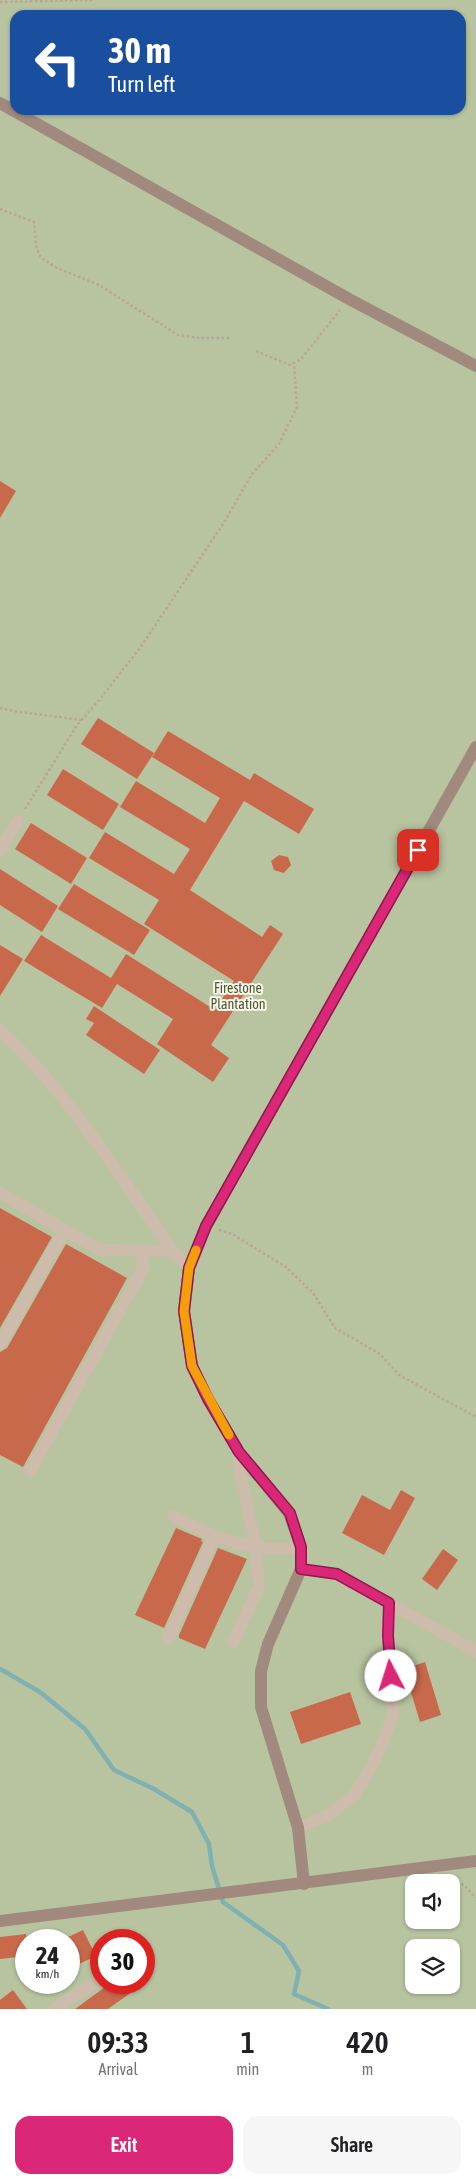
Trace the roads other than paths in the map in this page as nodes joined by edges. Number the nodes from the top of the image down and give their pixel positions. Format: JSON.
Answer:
{"nodes":[{"id":1,"x":21,"y":115,"type":"edge"},
{"id":2,"x":476,"y":366,"type":"edge"},
{"id":3,"x":476,"y":747,"type":"edge"},
{"id":4,"x":18,"y":821,"type":"road end"},
{"id":5,"x":0,"y":850,"type":"edge"},
{"id":6,"x":0,"y":1030,"type":"edge"},
{"id":7,"x":0,"y":1192,"type":"edge"},
{"id":8,"x":65,"y":1230,"type":"junction"},
{"id":9,"x":142,"y":1251,"type":"junction"},
{"id":10,"x":173,"y":1251,"type":"junction"},
{"id":11,"x":189,"y":1268,"type":"junction"},
{"id":12,"x":0,"y":1344,"type":"edge"},
{"id":13,"x":239,"y":1452,"type":"junction"},
{"id":14,"x":30,"y":1471,"type":"dead end"},
{"id":15,"x":173,"y":1516,"type":"dead end"},
{"id":16,"x":214,"y":1537,"type":"junction"},
{"id":17,"x":256,"y":1547,"type":"junction"},
{"id":18,"x":301,"y":1547,"type":"junction"},
{"id":19,"x":301,"y":1569,"type":"junction"},
{"id":20,"x":389,"y":1603,"type":"junction"},
{"id":21,"x":168,"y":1639,"type":"dead end"},
{"id":22,"x":233,"y":1642,"type":"dead end"},
{"id":23,"x":476,"y":1651,"type":"edge"},
{"id":24,"x":298,"y":1828,"type":"junction"},
{"id":25,"x":476,"y":1862,"type":"edge"},
{"id":26,"x":304,"y":1884,"type":"junction"},
{"id":27,"x":0,"y":1921,"type":"edge"},
{"id":28,"x":90,"y":1986,"type":"edge"},
{"id":29,"x":54,"y":2009,"type":"edge"}],
"edges":[{"from":1,"to":2,"type":"street"},
{"from":3,"to":11,"type":"street"},
{"from":4,"to":5,"type":"street"},
{"from":6,"to":10,"type":"street"},
{"from":7,"to":8,"type":"street"},
{"from":8,"to":9,"type":"street"},
{"from":8,"to":12,"type":"street"},
{"from":9,"to":10,"type":"street"},
{"from":9,"to":14,"type":"street"},
{"from":10,"to":11,"type":"street"},
{"from":11,"to":13,"type":"street"},
{"from":13,"to":17,"type":"street"},
{"from":13,"to":18,"type":"street"},
{"from":15,"to":16,"type":"street"},
{"from":16,"to":17,"type":"street"},
{"from":16,"to":21,"type":"street"},
{"from":17,"to":18,"type":"street"},
{"from":17,"to":22,"type":"street"},
{"from":18,"to":19,"type":"street"},
{"from":19,"to":20,"type":"street"},
{"from":19,"to":24,"type":"street"},
{"from":20,"to":23,"type":"street"},
{"from":20,"to":24,"type":"street"},
{"from":24,"to":26,"type":"street"},
{"from":25,"to":26,"type":"street"},
{"from":26,"to":27,"type":"street"},
{"from":28,"to":29,"type":"street"}]}
